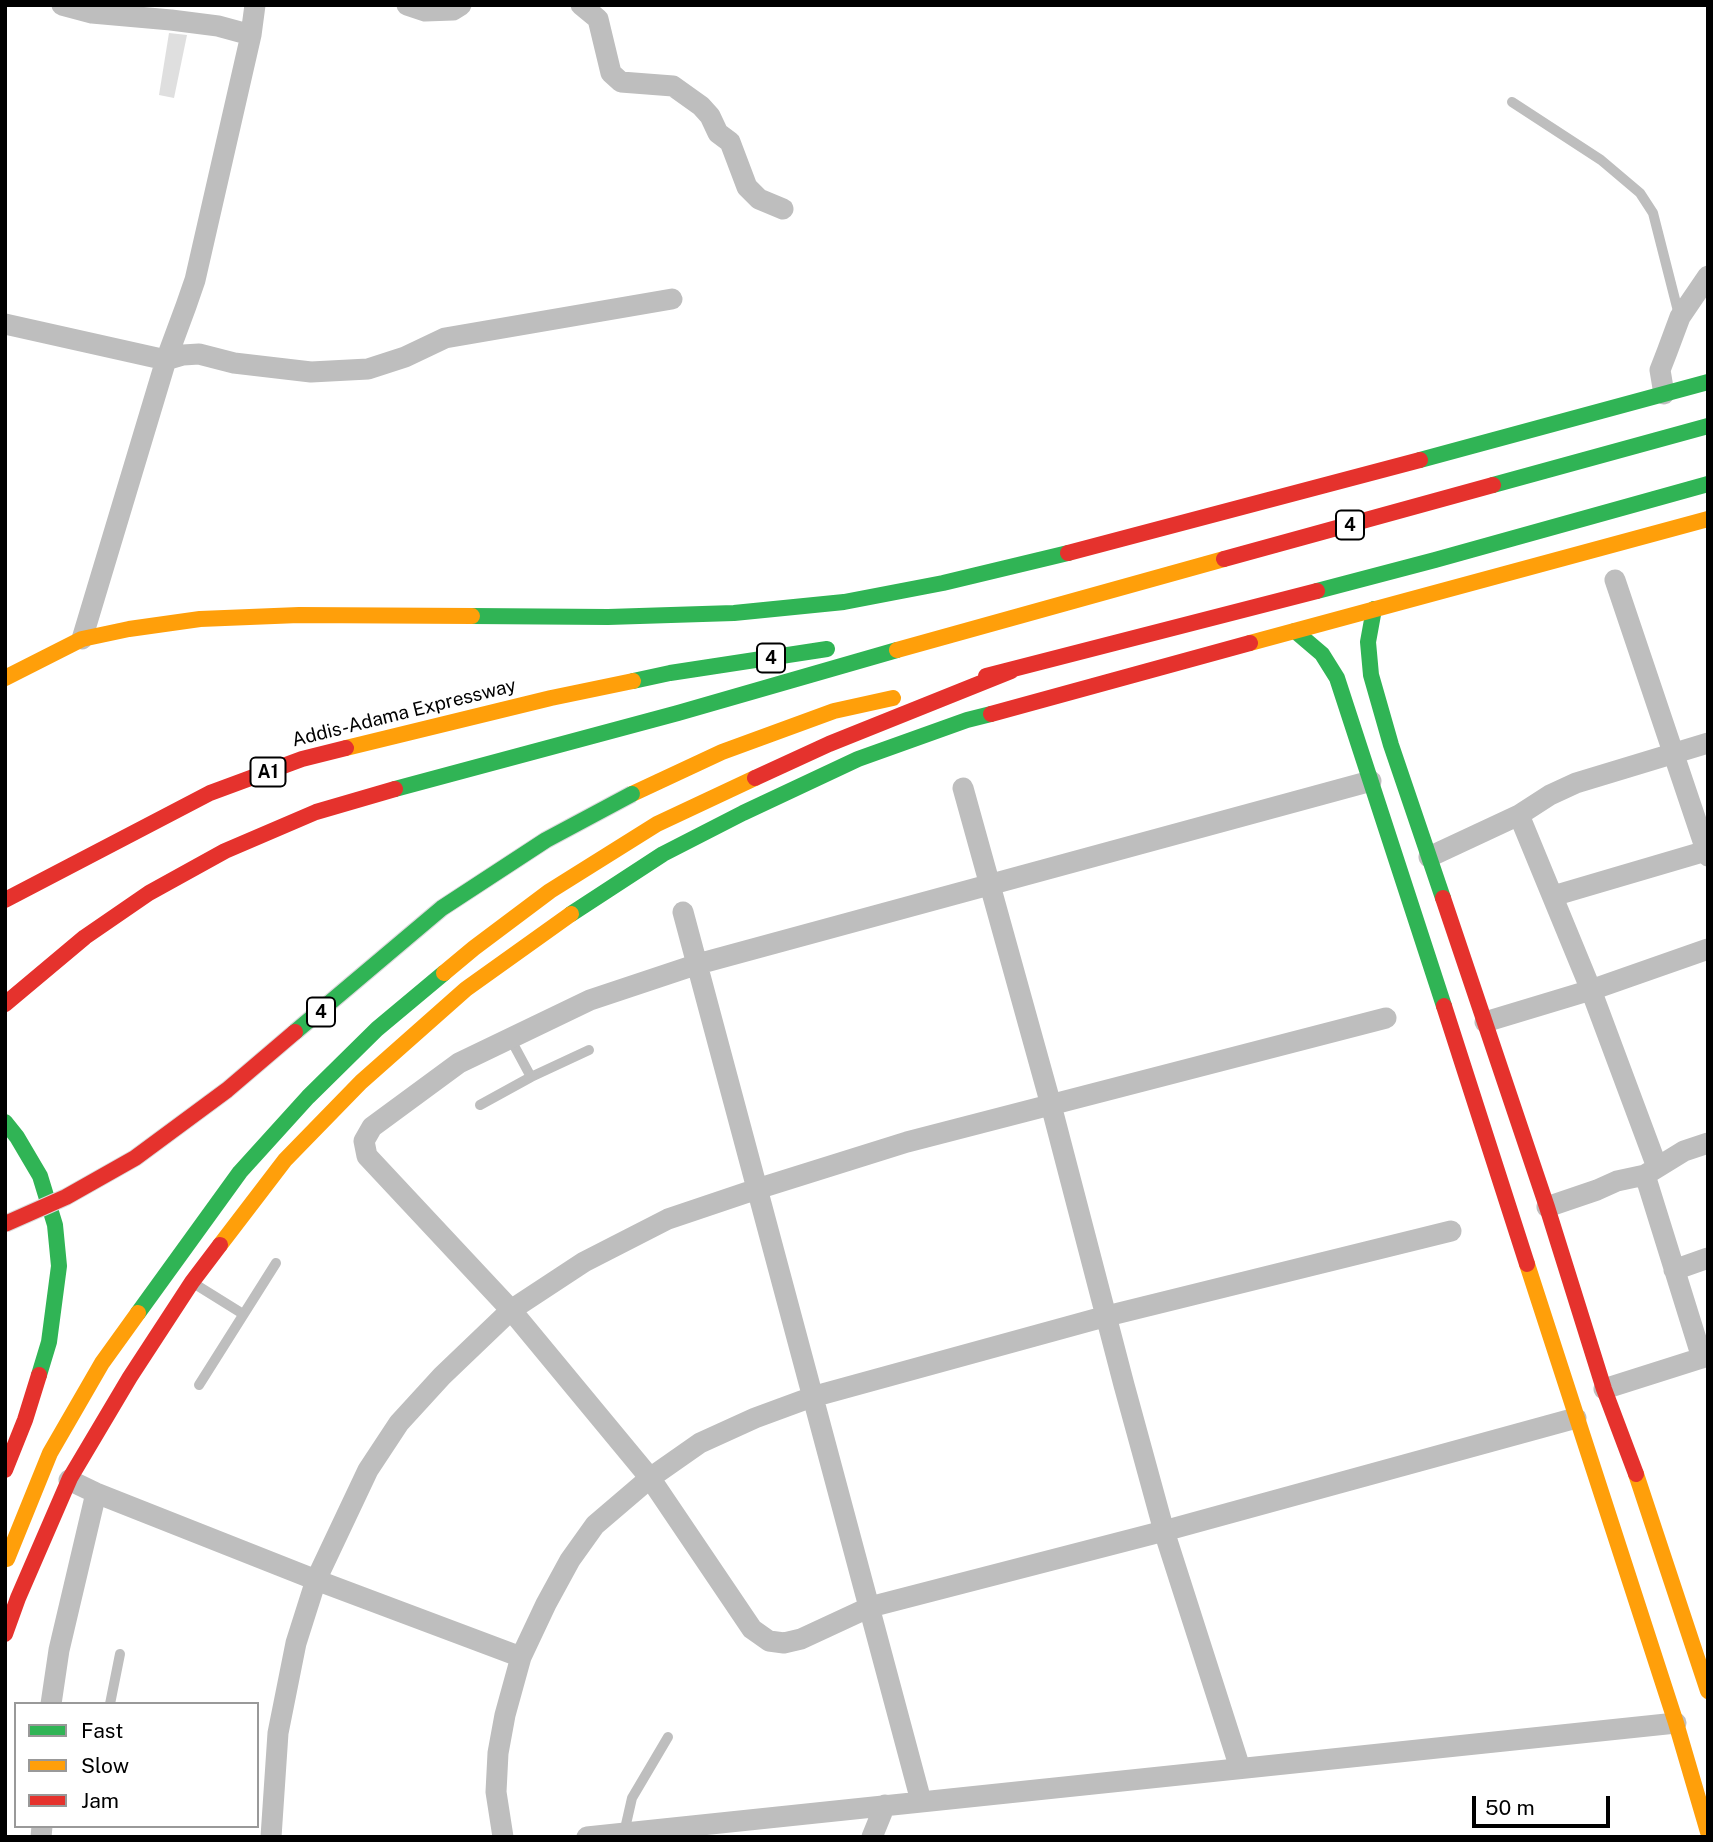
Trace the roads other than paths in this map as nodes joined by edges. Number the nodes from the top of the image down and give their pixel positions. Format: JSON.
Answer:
{"nodes":[{"id":1,"x":62,"y":5,"type":"edge"},
{"id":2,"x":255,"y":5,"type":"edge"},
{"id":3,"x":407,"y":5,"type":"edge"},
{"id":4,"x":461,"y":5,"type":"edge"},
{"id":5,"x":581,"y":5,"type":"edge"},
{"id":6,"x":251,"y":35,"type":"junction"},
{"id":7,"x":1512,"y":102,"type":"dead end"},
{"id":8,"x":783,"y":209,"type":"dead end"},
{"id":9,"x":1708,"y":276,"type":"edge"},
{"id":10,"x":672,"y":299,"type":"dead end"},
{"id":11,"x":1680,"y":317,"type":"junction"},
{"id":12,"x":5,"y":324,"type":"edge"},
{"id":13,"x":166,"y":360,"type":"junction"},
{"id":14,"x":1708,"y":382,"type":"edge"},
{"id":15,"x":1664,"y":394,"type":"junction"},
{"id":16,"x":1708,"y":426,"type":"edge"},
{"id":17,"x":1708,"y":484,"type":"edge"},
{"id":18,"x":1708,"y":519,"type":"edge"},
{"id":19,"x":1615,"y":580,"type":"dead end"},
{"id":20,"x":1374,"y":609,"type":"junction"},
{"id":21,"x":992,"y":623,"type":"junction"},
{"id":22,"x":1296,"y":631,"type":"junction"},
{"id":23,"x":82,"y":639,"type":"junction"},
{"id":24,"x":871,"y":642,"type":"dead end"},
{"id":25,"x":844,"y":646,"type":"dead end"},
{"id":26,"x":1011,"y":671,"type":"junction"},
{"id":27,"x":5,"y":678,"type":"edge"},
{"id":28,"x":551,"y":698,"type":"joint"},
{"id":29,"x":1708,"y":743,"type":"edge"},
{"id":30,"x":1673,"y":754,"type":"junction"},
{"id":31,"x":1371,"y":781,"type":"junction"},
{"id":32,"x":963,"y":789,"type":"dead end"},
{"id":33,"x":1519,"y":815,"type":"junction"},
{"id":34,"x":1707,"y":853,"type":"edge"},
{"id":35,"x":1429,"y":857,"type":"junction"},
{"id":36,"x":990,"y":885,"type":"junction"},
{"id":37,"x":1553,"y":897,"type":"junction"},
{"id":38,"x":5,"y":900,"type":"edge"},
{"id":39,"x":683,"y":912,"type":"dead end"},
{"id":40,"x":1708,"y":949,"type":"edge"},
{"id":41,"x":698,"y":964,"type":"junction"},
{"id":42,"x":1591,"y":990,"type":"junction"},
{"id":43,"x":5,"y":1004,"type":"edge"},
{"id":44,"x":1385,"y":1018,"type":"dead end"},
{"id":45,"x":1485,"y":1022,"type":"junction"},
{"id":46,"x":510,"y":1038,"type":"junction"},
{"id":47,"x":589,"y":1050,"type":"dead end"},
{"id":48,"x":531,"y":1077,"type":"junction"},
{"id":49,"x":480,"y":1105,"type":"dead end"},
{"id":50,"x":1051,"y":1105,"type":"junction"},
{"id":51,"x":5,"y":1122,"type":"edge"},
{"id":52,"x":1708,"y":1143,"type":"edge"},
{"id":53,"x":1651,"y":1171,"type":"junction"},
{"id":54,"x":757,"y":1189,"type":"junction"},
{"id":55,"x":1547,"y":1207,"type":"junction"},
{"id":56,"x":5,"y":1224,"type":"edge"},
{"id":57,"x":1451,"y":1231,"type":"dead end"},
{"id":58,"x":1708,"y":1258,"type":"edge"},
{"id":59,"x":276,"y":1263,"type":"dead end"},
{"id":60,"x":1674,"y":1270,"type":"junction"},
{"id":61,"x":192,"y":1282,"type":"junction"},
{"id":62,"x":511,"y":1310,"type":"junction"},
{"id":63,"x":243,"y":1314,"type":"junction"},
{"id":64,"x":1107,"y":1316,"type":"junction"},
{"id":65,"x":1705,"y":1357,"type":"edge"},
{"id":66,"x":200,"y":1385,"type":"dead end"},
{"id":67,"x":1604,"y":1389,"type":"junction"},
{"id":68,"x":812,"y":1397,"type":"junction"},
{"id":69,"x":1576,"y":1418,"type":"junction"},
{"id":70,"x":5,"y":1470,"type":"edge"},
{"id":71,"x":650,"y":1478,"type":"junction"},
{"id":72,"x":69,"y":1480,"type":"junction"},
{"id":73,"x":96,"y":1493,"type":"junction"},
{"id":74,"x":1164,"y":1531,"type":"junction"},
{"id":75,"x":5,"y":1564,"type":"edge"},
{"id":76,"x":316,"y":1580,"type":"junction"},
{"id":77,"x":870,"y":1607,"type":"junction"},
{"id":78,"x":5,"y":1634,"type":"edge"},
{"id":79,"x":120,"y":1654,"type":"dead end"},
{"id":80,"x":520,"y":1657,"type":"junction"},
{"id":81,"x":1708,"y":1691,"type":"edge"},
{"id":82,"x":51,"y":1702,"type":"edge"},
{"id":83,"x":110,"y":1702,"type":"edge"},
{"id":84,"x":1676,"y":1723,"type":"junction"},
{"id":85,"x":668,"y":1737,"type":"dead end"},
{"id":86,"x":1240,"y":1768,"type":"junction"},
{"id":87,"x":921,"y":1801,"type":"junction"},
{"id":88,"x":885,"y":1805,"type":"junction"},
{"id":89,"x":1708,"y":1832,"type":"edge"},
{"id":90,"x":624,"y":1833,"type":"junction"},
{"id":91,"x":271,"y":1837,"type":"edge"},
{"id":92,"x":503,"y":1837,"type":"edge"},
{"id":93,"x":587,"y":1837,"type":"edge"},
{"id":94,"x":872,"y":1837,"type":"edge"}],
"edges":[{"from":1,"to":6,"type":"street"},
{"from":2,"to":6,"type":"street"},
{"from":3,"to":4,"type":"street"},
{"from":5,"to":8,"type":"street"},
{"from":6,"to":13,"type":"street"},
{"from":7,"to":11,"type":"lane"},
{"from":9,"to":11,"type":"street"},
{"from":10,"to":13,"type":"street"},
{"from":11,"to":15,"type":"street"},
{"from":12,"to":13,"type":"street"},
{"from":13,"to":23,"type":"street"},
{"from":14,"to":15,"type":"main road"},
{"from":15,"to":23,"type":"main road"},
{"from":16,"to":21,"type":"main road","number":"4"},
{"from":17,"to":26,"type":"main road","number":"4"},
{"from":18,"to":20,"type":"main road"},
{"from":19,"to":30,"type":"street"},
{"from":20,"to":22,"type":"main road"},
{"from":20,"to":35,"type":"main road"},
{"from":21,"to":24,"type":"main road","number":"4"},
{"from":21,"to":43,"type":"main road"},
{"from":22,"to":31,"type":"main road"},
{"from":22,"to":61,"type":"main road"},
{"from":23,"to":27,"type":"main road"},
{"from":25,"to":28,"type":"main road","number":"4"},
{"from":26,"to":56,"type":"main road","number":"4","bridge":true},
{"from":26,"to":75,"type":"main road"},
{"from":28,"to":38,"type":"main road","name":"Addis-Adama Expressway","number":"A1"},
{"from":29,"to":30,"type":"street"},
{"from":30,"to":33,"type":"street"},
{"from":30,"to":34,"type":"street"},
{"from":31,"to":36,"type":"street"},
{"from":31,"to":69,"type":"main road"},
{"from":32,"to":36,"type":"street"},
{"from":33,"to":35,"type":"street"},
{"from":33,"to":37,"type":"street"},
{"from":34,"to":37,"type":"street"},
{"from":35,"to":45,"type":"main road"},
{"from":36,"to":41,"type":"street"},
{"from":36,"to":50,"type":"street"},
{"from":37,"to":42,"type":"street"},
{"from":39,"to":41,"type":"street"},
{"from":40,"to":42,"type":"street"},
{"from":41,"to":46,"type":"street"},
{"from":41,"to":54,"type":"street"},
{"from":42,"to":45,"type":"street"},
{"from":42,"to":53,"type":"street"},
{"from":44,"to":50,"type":"street"},
{"from":45,"to":55,"type":"main road"},
{"from":46,"to":48,"type":"lane"},
{"from":46,"to":62,"type":"street"},
{"from":47,"to":48,"type":"lane"},
{"from":48,"to":49,"type":"lane"},
{"from":50,"to":54,"type":"street"},
{"from":50,"to":64,"type":"street"},
{"from":51,"to":70,"type":"main road"},
{"from":52,"to":53,"type":"street"},
{"from":53,"to":55,"type":"street"},
{"from":53,"to":60,"type":"street"},
{"from":54,"to":62,"type":"street"},
{"from":54,"to":68,"type":"street"},
{"from":55,"to":67,"type":"main road"},
{"from":57,"to":64,"type":"street"},
{"from":58,"to":60,"type":"street"},
{"from":59,"to":63,"type":"lane"},
{"from":60,"to":65,"type":"street"},
{"from":61,"to":63,"type":"lane"},
{"from":61,"to":72,"type":"main road"},
{"from":62,"to":71,"type":"street"},
{"from":62,"to":76,"type":"street"},
{"from":63,"to":66,"type":"lane"},
{"from":64,"to":68,"type":"street"},
{"from":64,"to":74,"type":"street"},
{"from":65,"to":67,"type":"street"},
{"from":67,"to":81,"type":"main road"},
{"from":68,"to":71,"type":"street"},
{"from":68,"to":77,"type":"street"},
{"from":69,"to":74,"type":"street"},
{"from":69,"to":84,"type":"main road"},
{"from":71,"to":77,"type":"street"},
{"from":71,"to":80,"type":"street"},
{"from":72,"to":73,"type":"street"},
{"from":72,"to":78,"type":"main road"},
{"from":73,"to":76,"type":"street"},
{"from":73,"to":82,"type":"street"},
{"from":74,"to":77,"type":"street"},
{"from":74,"to":86,"type":"street"},
{"from":76,"to":80,"type":"street"},
{"from":76,"to":91,"type":"street"},
{"from":77,"to":87,"type":"street"},
{"from":79,"to":83,"type":"lane"},
{"from":80,"to":92,"type":"street"},
{"from":84,"to":86,"type":"street"},
{"from":84,"to":89,"type":"main road"},
{"from":85,"to":90,"type":"lane"},
{"from":86,"to":87,"type":"street"},
{"from":87,"to":88,"type":"street"},
{"from":88,"to":90,"type":"street"},
{"from":88,"to":94,"type":"street"},
{"from":90,"to":93,"type":"street"}]}
